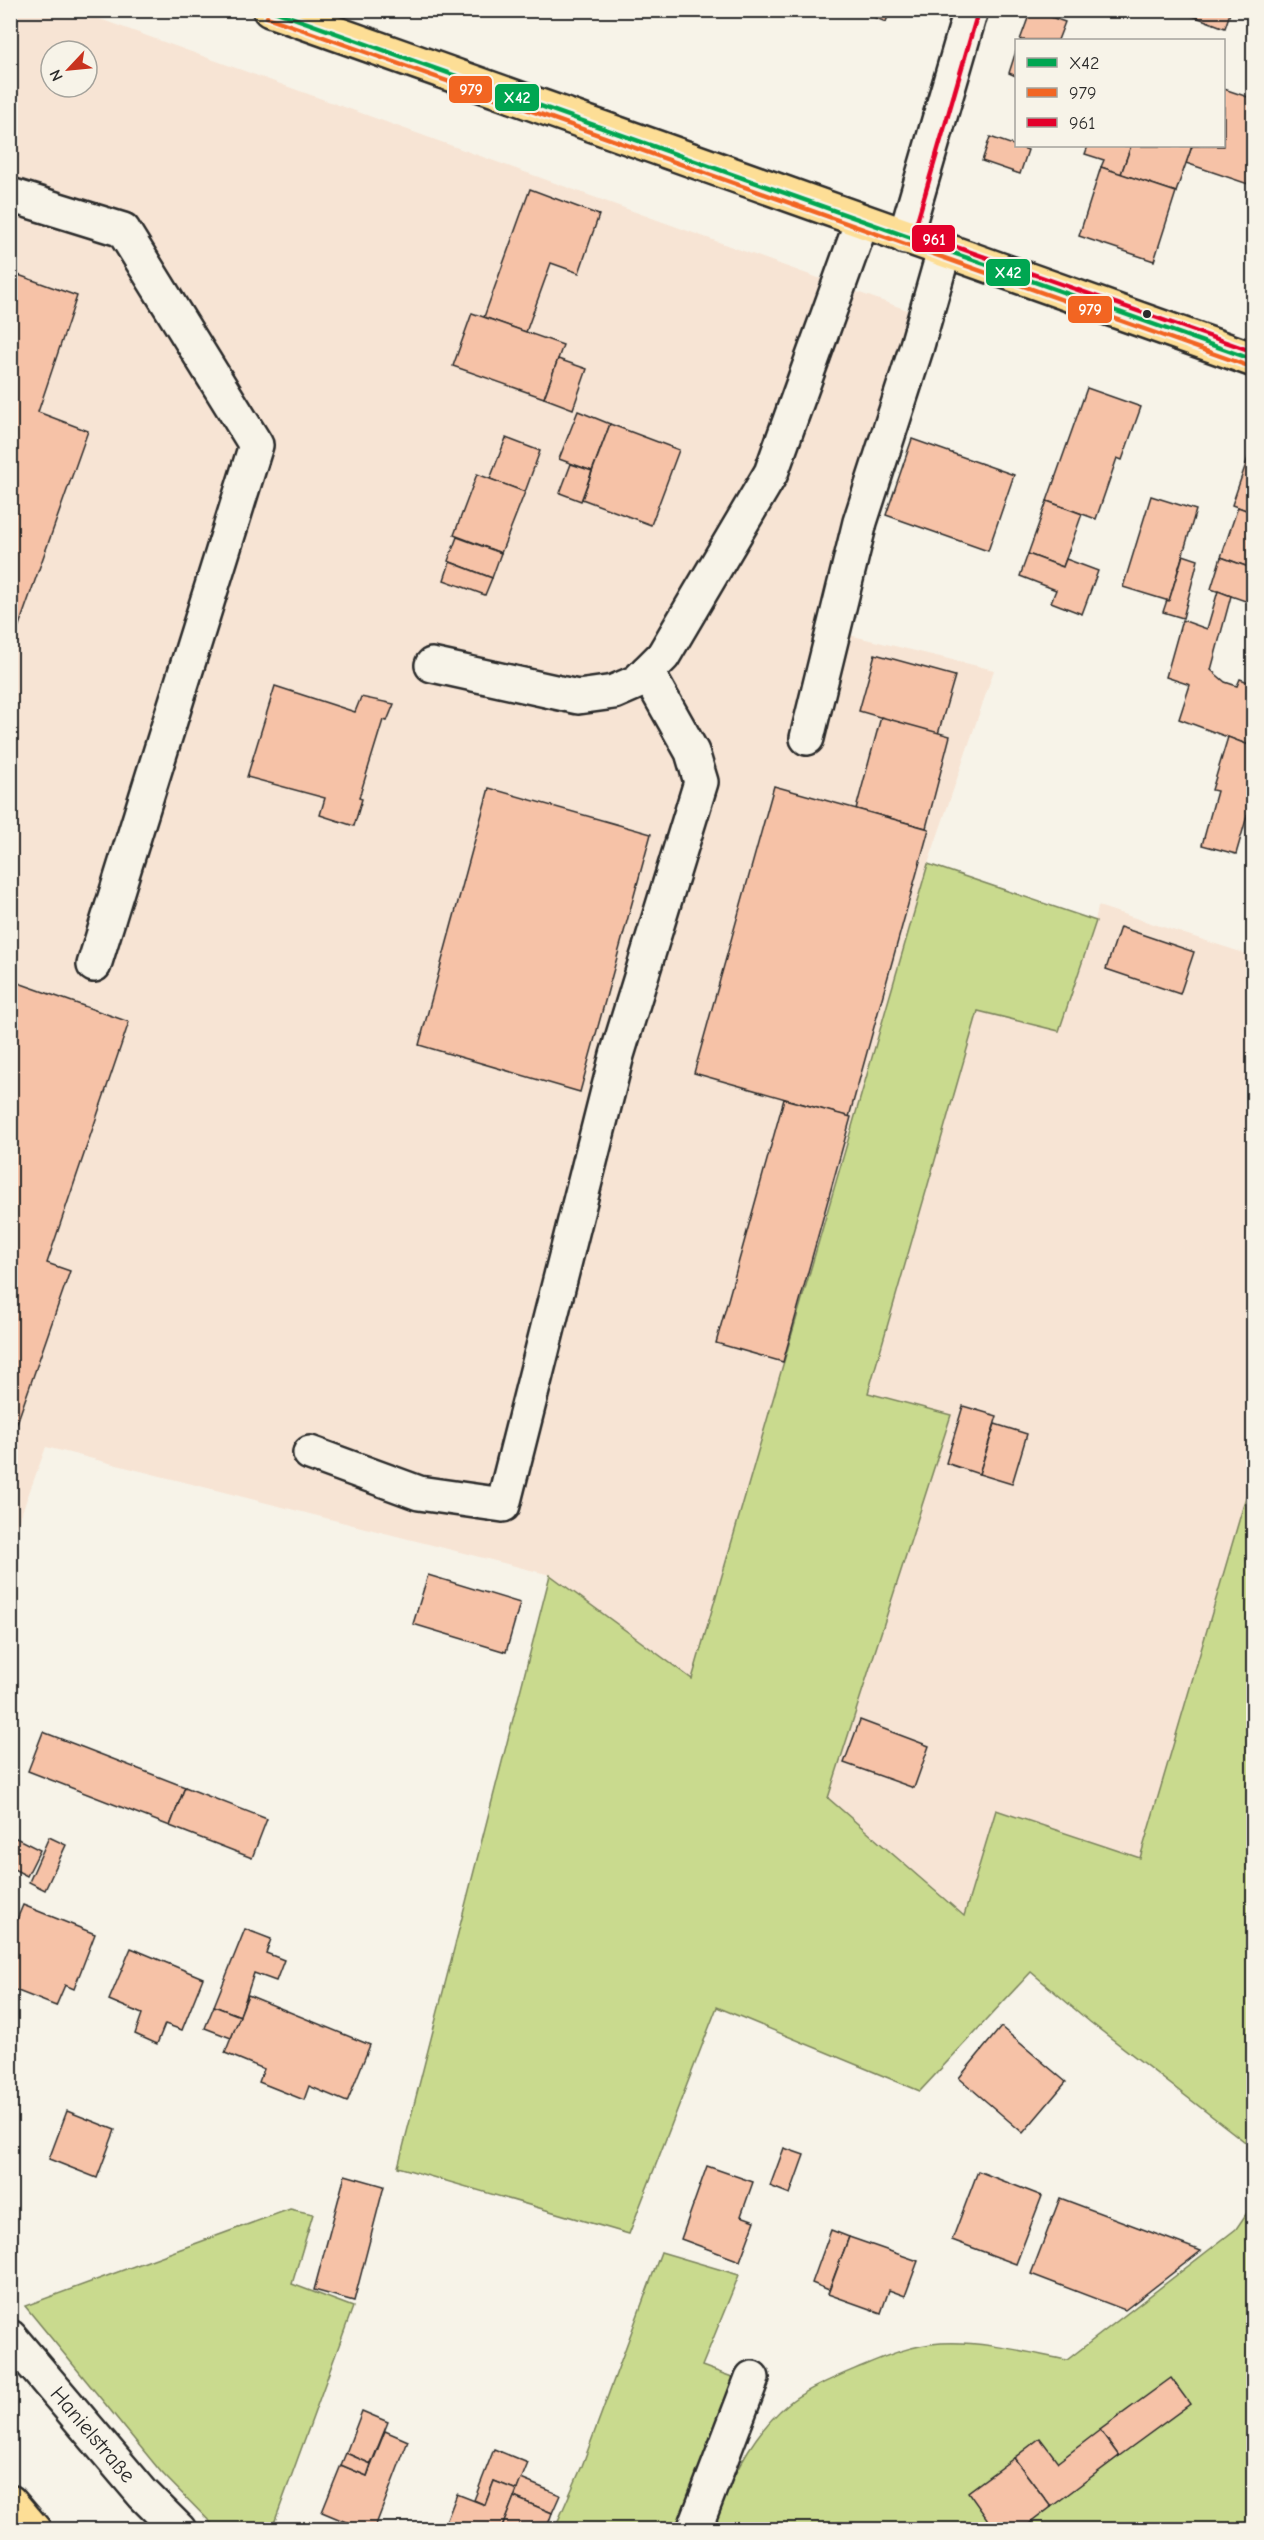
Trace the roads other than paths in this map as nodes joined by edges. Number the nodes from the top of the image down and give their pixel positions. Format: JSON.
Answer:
{"nodes":[{"id":1,"x":270,"y":10,"type":"edge"},
{"id":2,"x":970,"y":10,"type":"edge"},
{"id":3,"x":10,"y":195,"type":"edge"},
{"id":4,"x":862,"y":221,"type":"junction"},
{"id":5,"x":905,"y":237,"type":"junction"},
{"id":6,"x":944,"y":251,"type":"junction"},
{"id":7,"x":1254,"y":360,"type":"edge"},
{"id":8,"x":432,"y":664,"type":"dead end"},
{"id":9,"x":647,"y":672,"type":"junction"},
{"id":10,"x":807,"y":738,"type":"dead end"},
{"id":11,"x":94,"y":964,"type":"dead end"},
{"id":12,"x":310,"y":1453,"type":"dead end"},
{"id":13,"x":10,"y":2337,"type":"edge"},
{"id":14,"x":752,"y":2378,"type":"dead end"},
{"id":15,"x":10,"y":2502,"type":"edge"},
{"id":16,"x":33,"y":2529,"type":"edge"},
{"id":17,"x":179,"y":2529,"type":"edge"},
{"id":18,"x":694,"y":2529,"type":"edge"}],
"edges":[{"from":1,"to":4,"type":"main road"},
{"from":2,"to":5,"type":"street"},
{"from":3,"to":11,"type":"street"},
{"from":4,"to":5,"type":"main road"},
{"from":4,"to":9,"type":"street"},
{"from":5,"to":6,"type":"main road"},
{"from":6,"to":7,"type":"main road"},
{"from":6,"to":10,"type":"street"},
{"from":8,"to":9,"type":"street"},
{"from":9,"to":12,"type":"street"},
{"from":13,"to":17,"type":"street","name":"Hanielstraße"},
{"from":14,"to":18,"type":"street"},
{"from":15,"to":16,"type":"main road"}]}
